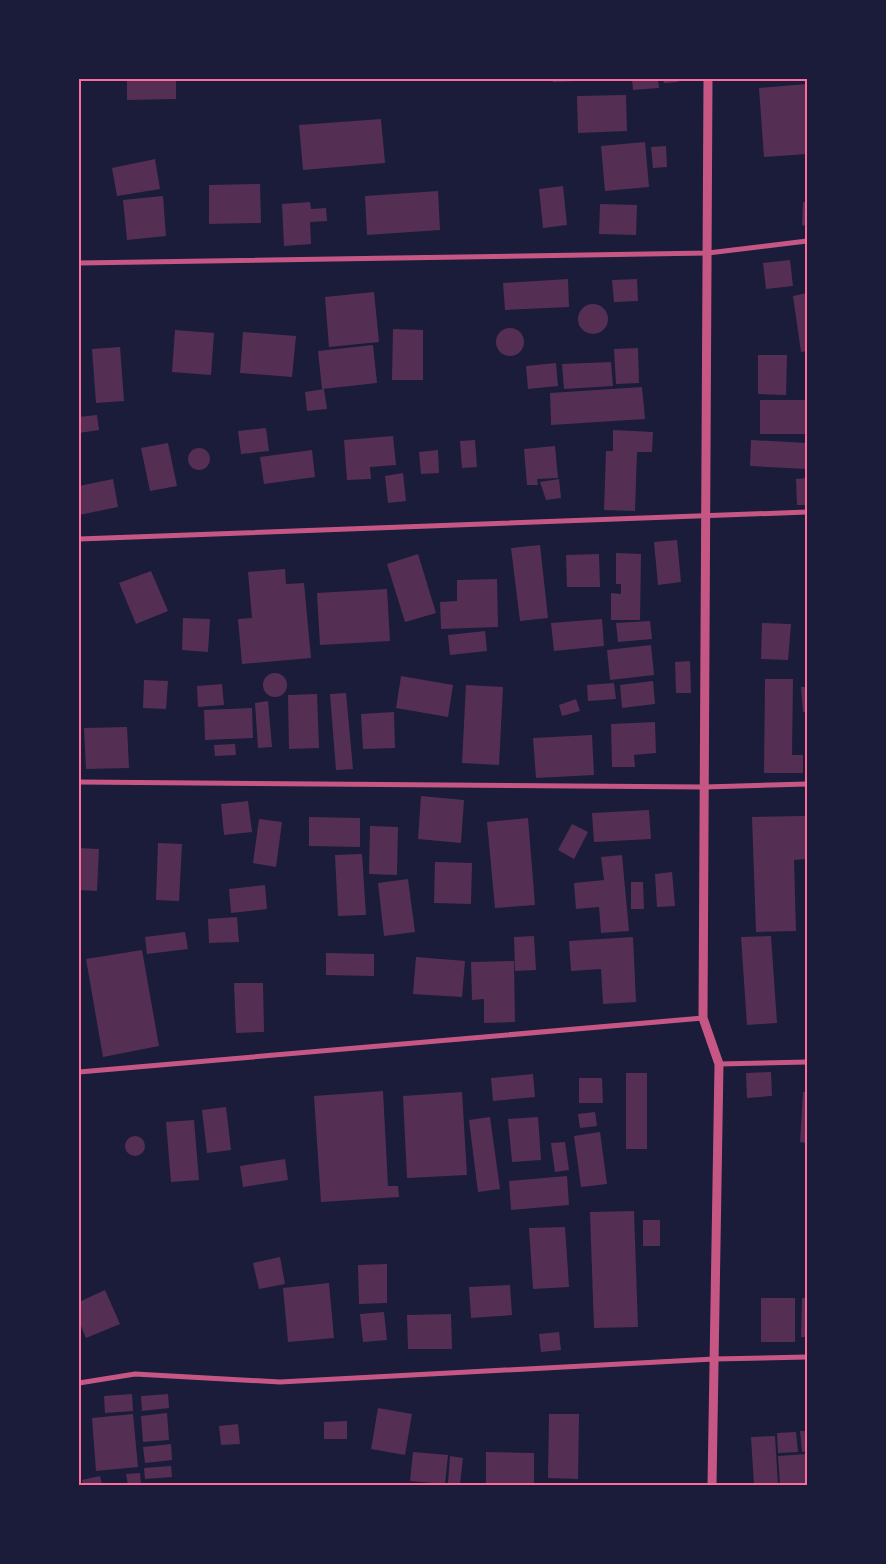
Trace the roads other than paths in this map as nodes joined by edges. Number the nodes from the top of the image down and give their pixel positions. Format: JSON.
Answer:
{"nodes":[{"id":1,"x":708,"y":79,"type":"edge"},
{"id":2,"x":807,"y":241,"type":"edge"},
{"id":3,"x":708,"y":253,"type":"junction"},
{"id":4,"x":79,"y":263,"type":"edge"},
{"id":5,"x":807,"y":512,"type":"edge"},
{"id":6,"x":706,"y":515,"type":"junction"},
{"id":7,"x":79,"y":539,"type":"edge"},
{"id":8,"x":79,"y":782,"type":"edge"},
{"id":9,"x":807,"y":784,"type":"edge"},
{"id":10,"x":706,"y":787,"type":"junction"},
{"id":11,"x":703,"y":1018,"type":"junction"},
{"id":12,"x":807,"y":1062,"type":"edge"},
{"id":13,"x":719,"y":1064,"type":"junction"},
{"id":14,"x":79,"y":1072,"type":"edge"},
{"id":15,"x":807,"y":1357,"type":"edge"},
{"id":16,"x":714,"y":1359,"type":"junction"},
{"id":17,"x":79,"y":1383,"type":"edge"},
{"id":18,"x":712,"y":1485,"type":"edge"}],
"edges":[{"from":1,"to":3,"type":"street"},
{"from":2,"to":3,"type":"street"},
{"from":3,"to":4,"type":"street"},
{"from":3,"to":6,"type":"street"},
{"from":5,"to":6,"type":"street"},
{"from":6,"to":7,"type":"street"},
{"from":6,"to":10,"type":"street"},
{"from":8,"to":10,"type":"street"},
{"from":9,"to":10,"type":"street"},
{"from":10,"to":11,"type":"street"},
{"from":11,"to":13,"type":"street"},
{"from":11,"to":14,"type":"street"},
{"from":12,"to":13,"type":"street"},
{"from":13,"to":16,"type":"street"},
{"from":15,"to":16,"type":"street"},
{"from":16,"to":17,"type":"street"},
{"from":16,"to":18,"type":"street"}]}
